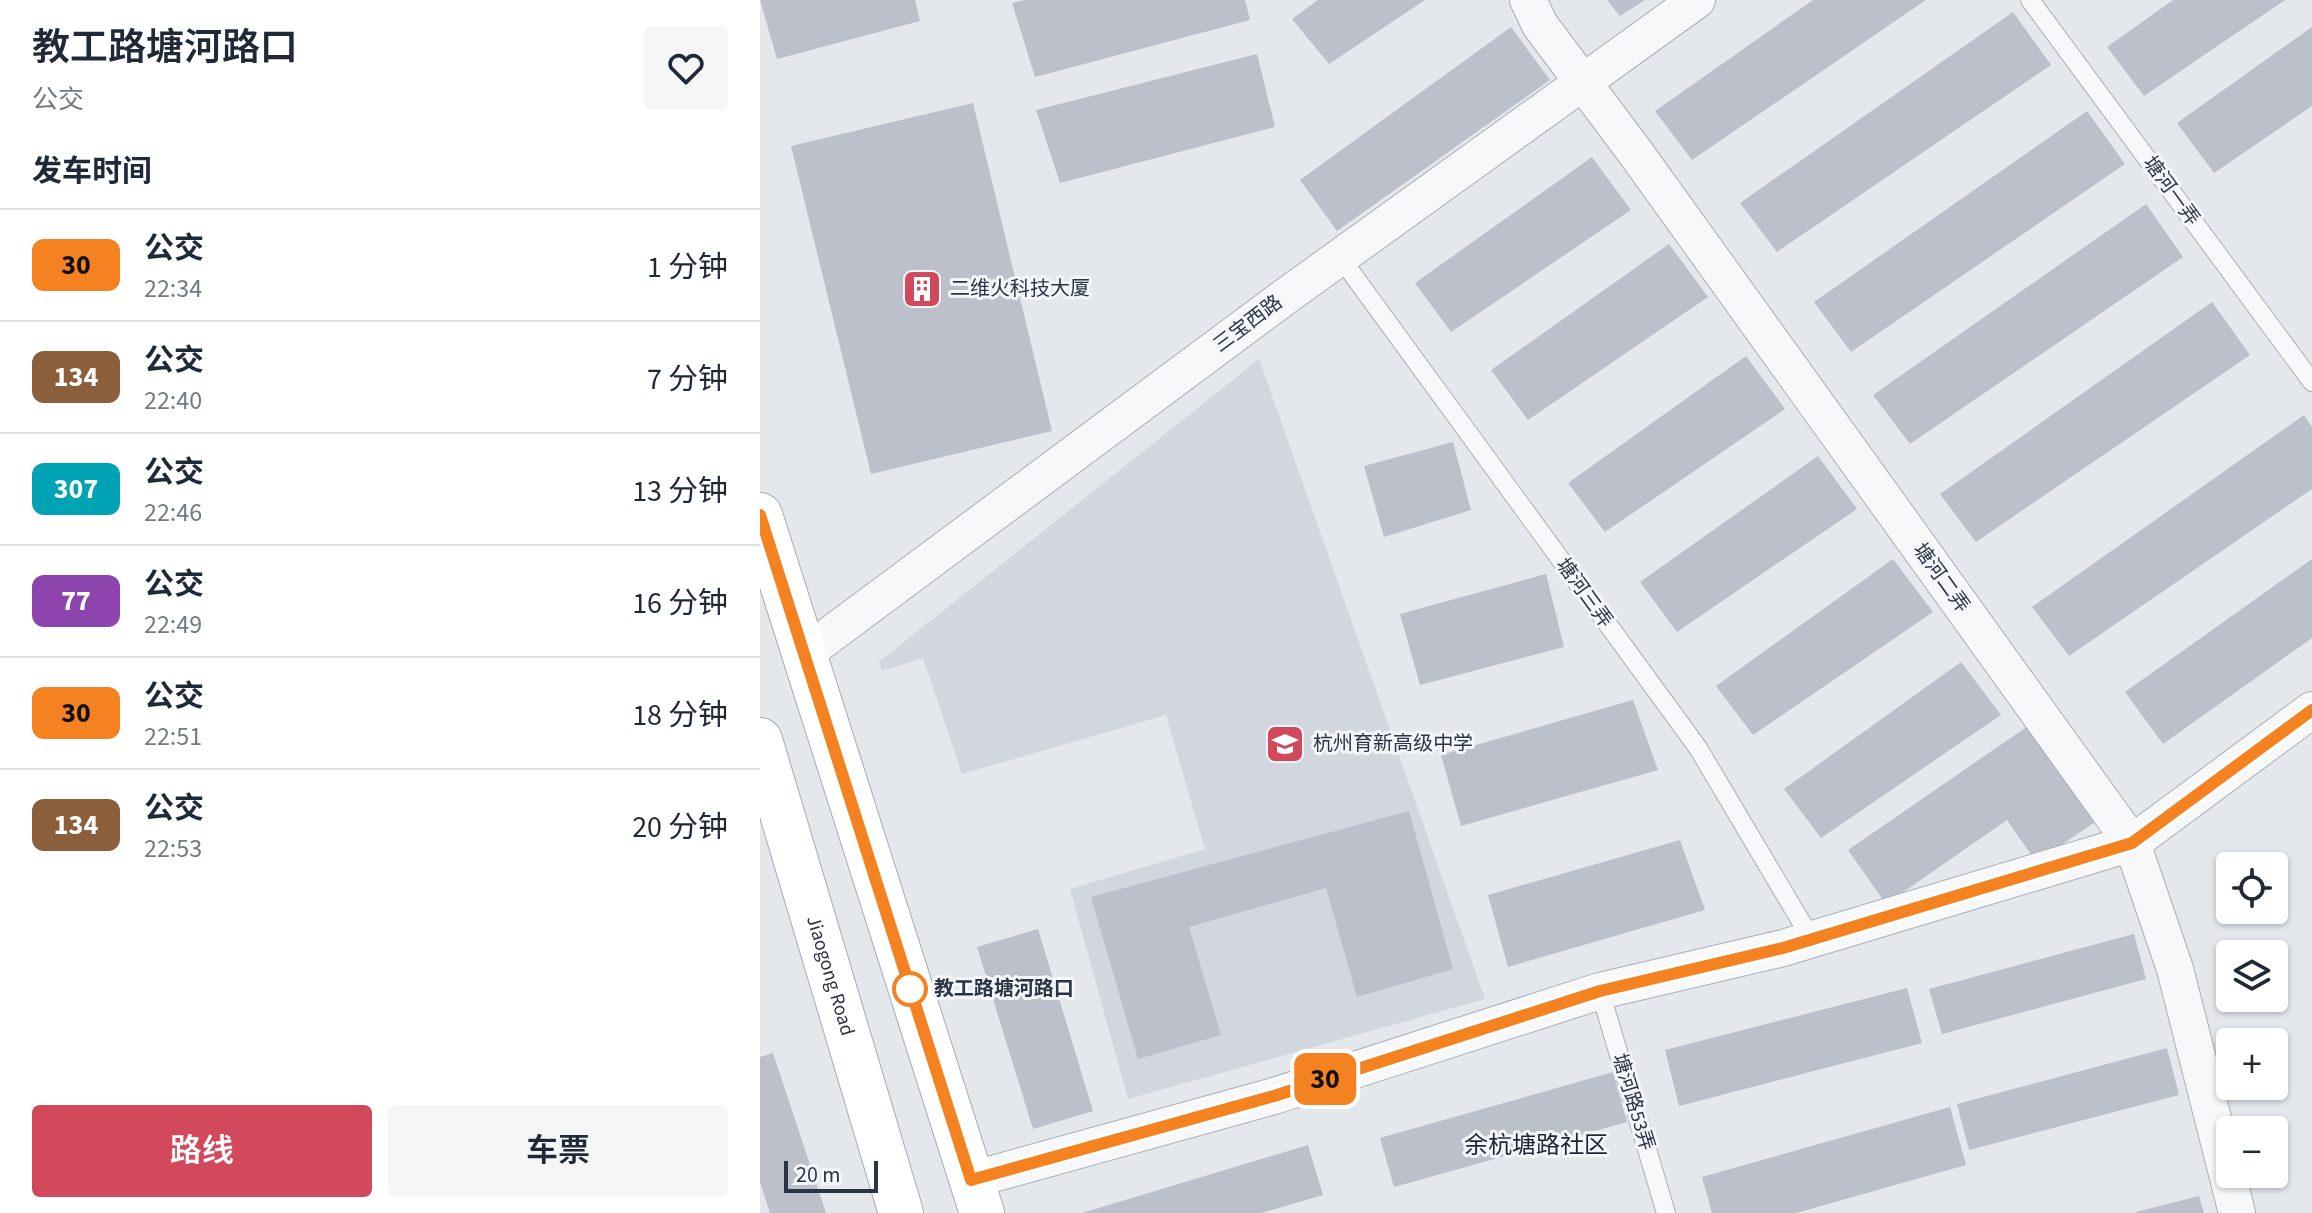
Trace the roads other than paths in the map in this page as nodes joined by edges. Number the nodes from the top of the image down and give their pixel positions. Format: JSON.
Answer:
{"nodes":[{"id":1,"x":1528,"y":0,"type":"edge"},
{"id":2,"x":1697,"y":0,"type":"edge"},
{"id":3,"x":2030,"y":0,"type":"edge"},
{"id":4,"x":1583,"y":82,"type":"junction"},
{"id":5,"x":1340,"y":257,"type":"junction"},
{"id":6,"x":2312,"y":382,"type":"edge"},
{"id":7,"x":760,"y":515,"type":"edge"},
{"id":8,"x":803,"y":655,"type":"junction"},
{"id":9,"x":2312,"y":710,"type":"edge"},
{"id":10,"x":760,"y":740,"type":"edge"},
{"id":11,"x":2132,"y":843,"type":"junction"},
{"id":12,"x":1812,"y":940,"type":"junction"},
{"id":13,"x":1600,"y":991,"type":"junction"},
{"id":14,"x":977,"y":1196,"type":"edge"},
{"id":15,"x":901,"y":1213,"type":"edge"},
{"id":16,"x":1666,"y":1213,"type":"edge"},
{"id":17,"x":2237,"y":1213,"type":"edge"}],
"edges":[{"from":1,"to":4,"type":"street","name":"塘河二弄"},
{"from":2,"to":4,"type":"street","name":"三宝西路"},
{"from":3,"to":6,"type":"lane","name":"塘河一弄"},
{"from":4,"to":5,"type":"street","name":"三宝西路"},
{"from":4,"to":11,"type":"street","name":"塘河二弄"},
{"from":5,"to":8,"type":"street","name":"三宝西路"},
{"from":5,"to":12,"type":"lane","name":"塘河三弄"},
{"from":7,"to":8,"type":"main road"},
{"from":8,"to":14,"type":"main road"},
{"from":9,"to":11,"type":"street"},
{"from":10,"to":15,"type":"main road","name":"Jiaogong Road"},
{"from":11,"to":12,"type":"street"},
{"from":11,"to":17,"type":"street","name":"塘河二弄"},
{"from":12,"to":13,"type":"street"},
{"from":13,"to":14,"type":"street"},
{"from":13,"to":16,"type":"lane","name":"塘河路53弄"}]}
